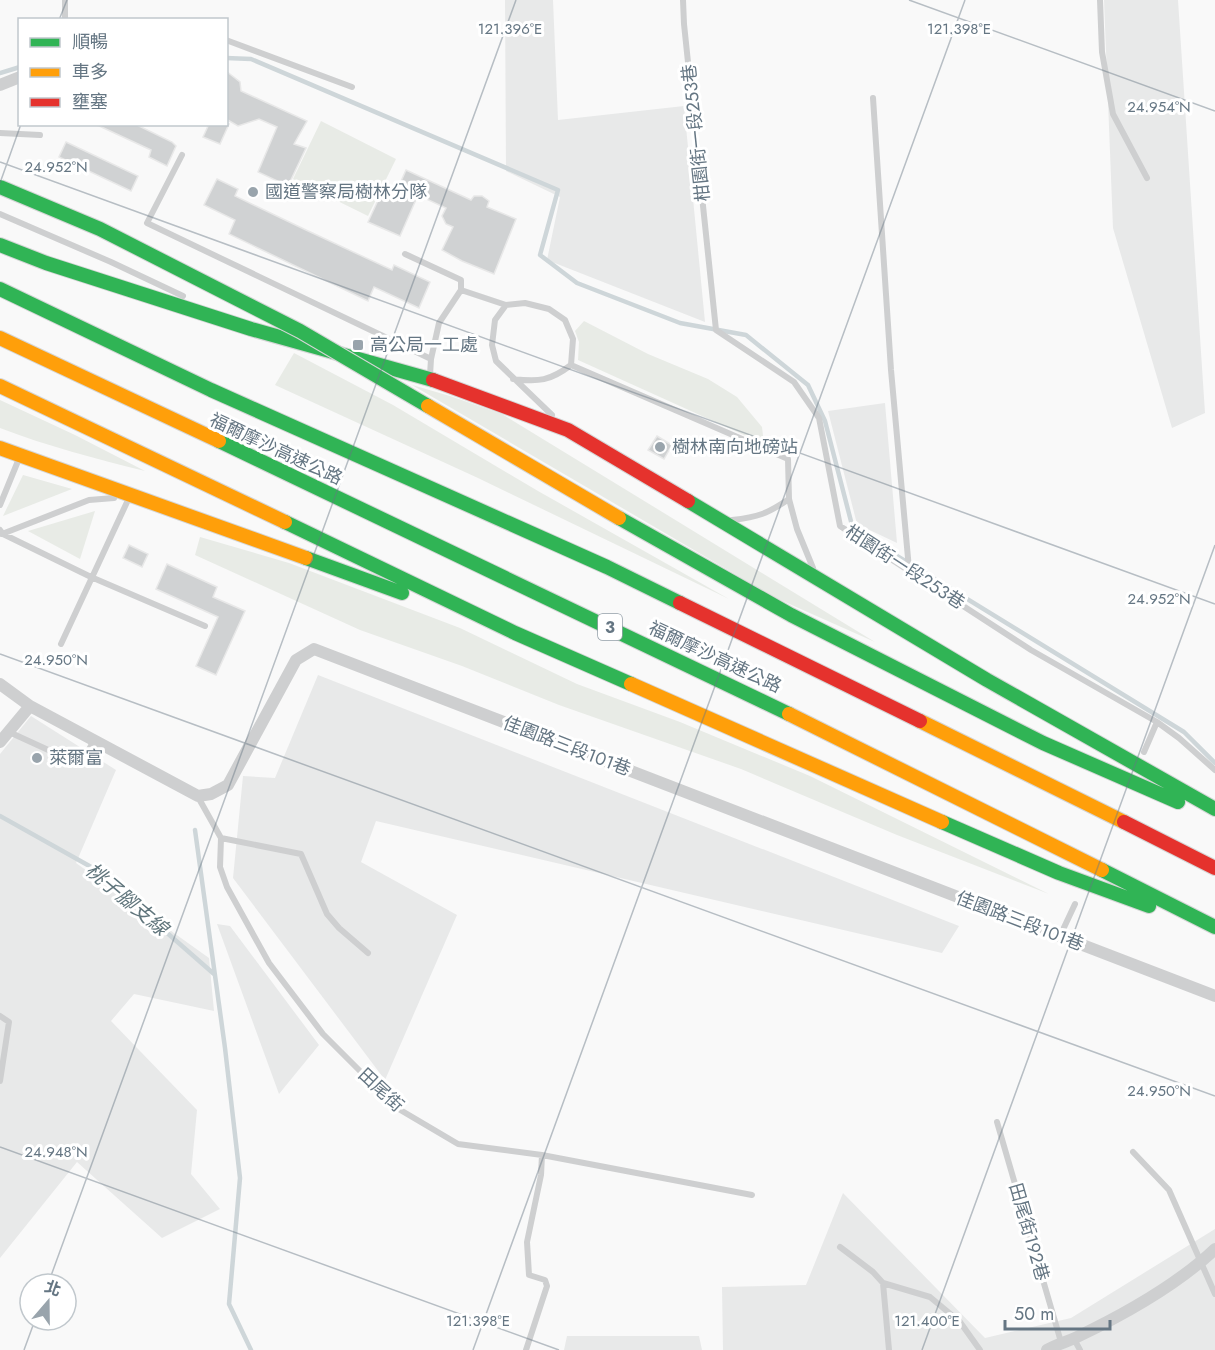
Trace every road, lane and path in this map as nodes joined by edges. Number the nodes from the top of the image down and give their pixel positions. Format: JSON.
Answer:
{"nodes":[{"id":1,"x":65,"y":0,"type":"edge"},
{"id":2,"x":683,"y":0,"type":"edge"},
{"id":3,"x":1100,"y":0,"type":"edge"},
{"id":4,"x":65,"y":18,"type":"edge"},
{"id":5,"x":228,"y":41,"type":"edge"},
{"id":6,"x":18,"y":78,"type":"edge"},
{"id":7,"x":0,"y":85,"type":"edge"},
{"id":8,"x":352,"y":87,"type":"dead end"},
{"id":9,"x":873,"y":98,"type":"dead end"},
{"id":10,"x":0,"y":133,"type":"edge"},
{"id":11,"x":40,"y":135,"type":"dead end"},
{"id":12,"x":182,"y":154,"type":"dead end"},
{"id":13,"x":1147,"y":178,"type":"dead end"},
{"id":14,"x":0,"y":187,"type":"edge"},
{"id":15,"x":0,"y":214,"type":"edge"},
{"id":16,"x":0,"y":245,"type":"edge"},
{"id":17,"x":405,"y":254,"type":"dead end"},
{"id":18,"x":0,"y":289,"type":"edge"},
{"id":19,"x":461,"y":290,"type":"junction"},
{"id":20,"x":186,"y":298,"type":"dead end"},
{"id":21,"x":197,"y":303,"type":"dead end"},
{"id":22,"x":506,"y":305,"type":"junction"},
{"id":23,"x":251,"y":329,"type":"junction"},
{"id":24,"x":0,"y":338,"type":"edge"},
{"id":25,"x":431,"y":359,"type":"junction"},
{"id":26,"x":571,"y":365,"type":"junction"},
{"id":27,"x":513,"y":378,"type":"junction"},
{"id":28,"x":430,"y":379,"type":"junction"},
{"id":29,"x":0,"y":386,"type":"edge"},
{"id":30,"x":568,"y":430,"type":"junction"},
{"id":31,"x":0,"y":448,"type":"edge"},
{"id":32,"x":20,"y":456,"type":"junction"},
{"id":33,"x":130,"y":496,"type":"junction"},
{"id":34,"x":789,"y":499,"type":"junction"},
{"id":35,"x":0,"y":505,"type":"edge"},
{"id":36,"x":723,"y":522,"type":"junction"},
{"id":37,"x":1,"y":533,"type":"edge"},
{"id":38,"x":909,"y":570,"type":"junction"},
{"id":39,"x":91,"y":577,"type":"junction"},
{"id":40,"x":818,"y":579,"type":"junction"},
{"id":41,"x":205,"y":626,"type":"dead end"},
{"id":42,"x":515,"y":633,"type":"junction"},
{"id":43,"x":61,"y":644,"type":"dead end"},
{"id":44,"x":0,"y":684,"type":"edge"},
{"id":45,"x":30,"y":706,"type":"junction"},
{"id":46,"x":1157,"y":722,"type":"junction"},
{"id":47,"x":8,"y":732,"type":"junction"},
{"id":48,"x":94,"y":740,"type":"junction"},
{"id":49,"x":0,"y":742,"type":"edge"},
{"id":50,"x":1144,"y":752,"type":"dead end"},
{"id":51,"x":1215,"y":770,"type":"edge"},
{"id":52,"x":198,"y":796,"type":"junction"},
{"id":53,"x":1215,"y":809,"type":"edge"},
{"id":54,"x":1215,"y":820,"type":"edge"},
{"id":55,"x":221,"y":838,"type":"junction"},
{"id":56,"x":1215,"y":868,"type":"edge"},
{"id":57,"x":1075,"y":904,"type":"dead end"},
{"id":58,"x":1215,"y":928,"type":"edge"},
{"id":59,"x":1060,"y":936,"type":"junction"},
{"id":60,"x":368,"y":953,"type":"dead end"},
{"id":61,"x":1215,"y":996,"type":"edge"},
{"id":62,"x":0,"y":1016,"type":"edge"},
{"id":63,"x":0,"y":1081,"type":"edge"},
{"id":64,"x":997,"y":1122,"type":"dead end"},
{"id":65,"x":1133,"y":1152,"type":"dead end"},
{"id":66,"x":542,"y":1155,"type":"junction"},
{"id":67,"x":752,"y":1195,"type":"dead end"},
{"id":68,"x":840,"y":1247,"type":"dead end"},
{"id":69,"x":1215,"y":1249,"type":"edge"},
{"id":70,"x":1201,"y":1262,"type":"junction"},
{"id":71,"x":884,"y":1283,"type":"junction"},
{"id":72,"x":1215,"y":1294,"type":"edge"},
{"id":73,"x":1061,"y":1342,"type":"junction"},
{"id":74,"x":1077,"y":1344,"type":"edge"},
{"id":75,"x":526,"y":1350,"type":"edge"},
{"id":76,"x":889,"y":1350,"type":"edge"},
{"id":77,"x":980,"y":1350,"type":"edge"},
{"id":78,"x":1047,"y":1350,"type":"edge"}],
"edges":[{"from":1,"to":4,"type":"lane"},
{"from":2,"to":38,"type":"lane","name":"柑園街一段253巷"},
{"from":3,"to":13,"type":"lane"},
{"from":5,"to":8,"type":"lane"},
{"from":6,"to":7,"type":"street"},
{"from":9,"to":38,"type":"lane"},
{"from":10,"to":11,"type":"lane"},
{"from":12,"to":25,"type":"lane"},
{"from":14,"to":54,"type":"highway","bridge":true},
{"from":15,"to":20,"type":"lane"},
{"from":16,"to":23,"type":"highway"},
{"from":17,"to":19,"type":"lane"},
{"from":18,"to":56,"type":"highway","name":"福爾摩沙高速公路"},
{"from":19,"to":22,"type":"lane"},
{"from":19,"to":25,"type":"lane"},
{"from":21,"to":23,"type":"lane"},
{"from":22,"to":26,"type":"lane"},
{"from":22,"to":27,"type":"lane"},
{"from":23,"to":28,"type":"highway"},
{"from":24,"to":58,"type":"highway","name":"福爾摩沙高速公路","number":"3"},
{"from":25,"to":28,"type":"lane"},
{"from":26,"to":27,"type":"lane"},
{"from":26,"to":34,"type":"lane"},
{"from":27,"to":30,"type":"lane"},
{"from":28,"to":30,"type":"highway"},
{"from":29,"to":42,"type":"highway"},
{"from":30,"to":36,"type":"highway"},
{"from":31,"to":32,"type":"highway"},
{"from":32,"to":33,"type":"highway"},
{"from":32,"to":35,"type":"lane"},
{"from":33,"to":37,"type":"lane"},
{"from":33,"to":39,"type":"lane"},
{"from":33,"to":42,"type":"highway"},
{"from":34,"to":36,"type":"lane"},
{"from":34,"to":40,"type":"lane"},
{"from":36,"to":40,"type":"highway"},
{"from":37,"to":39,"type":"lane"},
{"from":38,"to":46,"type":"lane","name":"柑園街一段253巷"},
{"from":39,"to":41,"type":"lane"},
{"from":39,"to":43,"type":"lane"},
{"from":40,"to":53,"type":"highway"},
{"from":42,"to":58,"type":"highway"},
{"from":44,"to":45,"type":"street"},
{"from":45,"to":47,"type":"street"},
{"from":45,"to":48,"type":"street"},
{"from":46,"to":50,"type":"lane"},
{"from":46,"to":51,"type":"lane","name":"柑園街一段253巷"},
{"from":47,"to":48,"type":"lane"},
{"from":47,"to":49,"type":"street"},
{"from":48,"to":52,"type":"street"},
{"from":52,"to":55,"type":"lane","name":"田尾街"},
{"from":52,"to":59,"type":"street","name":"佳園路三段101巷"},
{"from":55,"to":60,"type":"lane"},
{"from":55,"to":66,"type":"lane","name":"田尾街"},
{"from":57,"to":59,"type":"lane"},
{"from":59,"to":61,"type":"street","name":"佳園路三段101巷"},
{"from":62,"to":63,"type":"lane"},
{"from":64,"to":73,"type":"lane","name":"田尾街192巷"},
{"from":65,"to":70,"type":"lane"},
{"from":66,"to":67,"type":"lane","name":"田尾街"},
{"from":66,"to":75,"type":"lane"},
{"from":68,"to":71,"type":"lane"},
{"from":69,"to":70,"type":"street"},
{"from":70,"to":72,"type":"lane"},
{"from":70,"to":74,"type":"street"},
{"from":71,"to":76,"type":"lane"},
{"from":71,"to":77,"type":"lane"},
{"from":73,"to":74,"type":"street"},
{"from":73,"to":78,"type":"street"}]}
